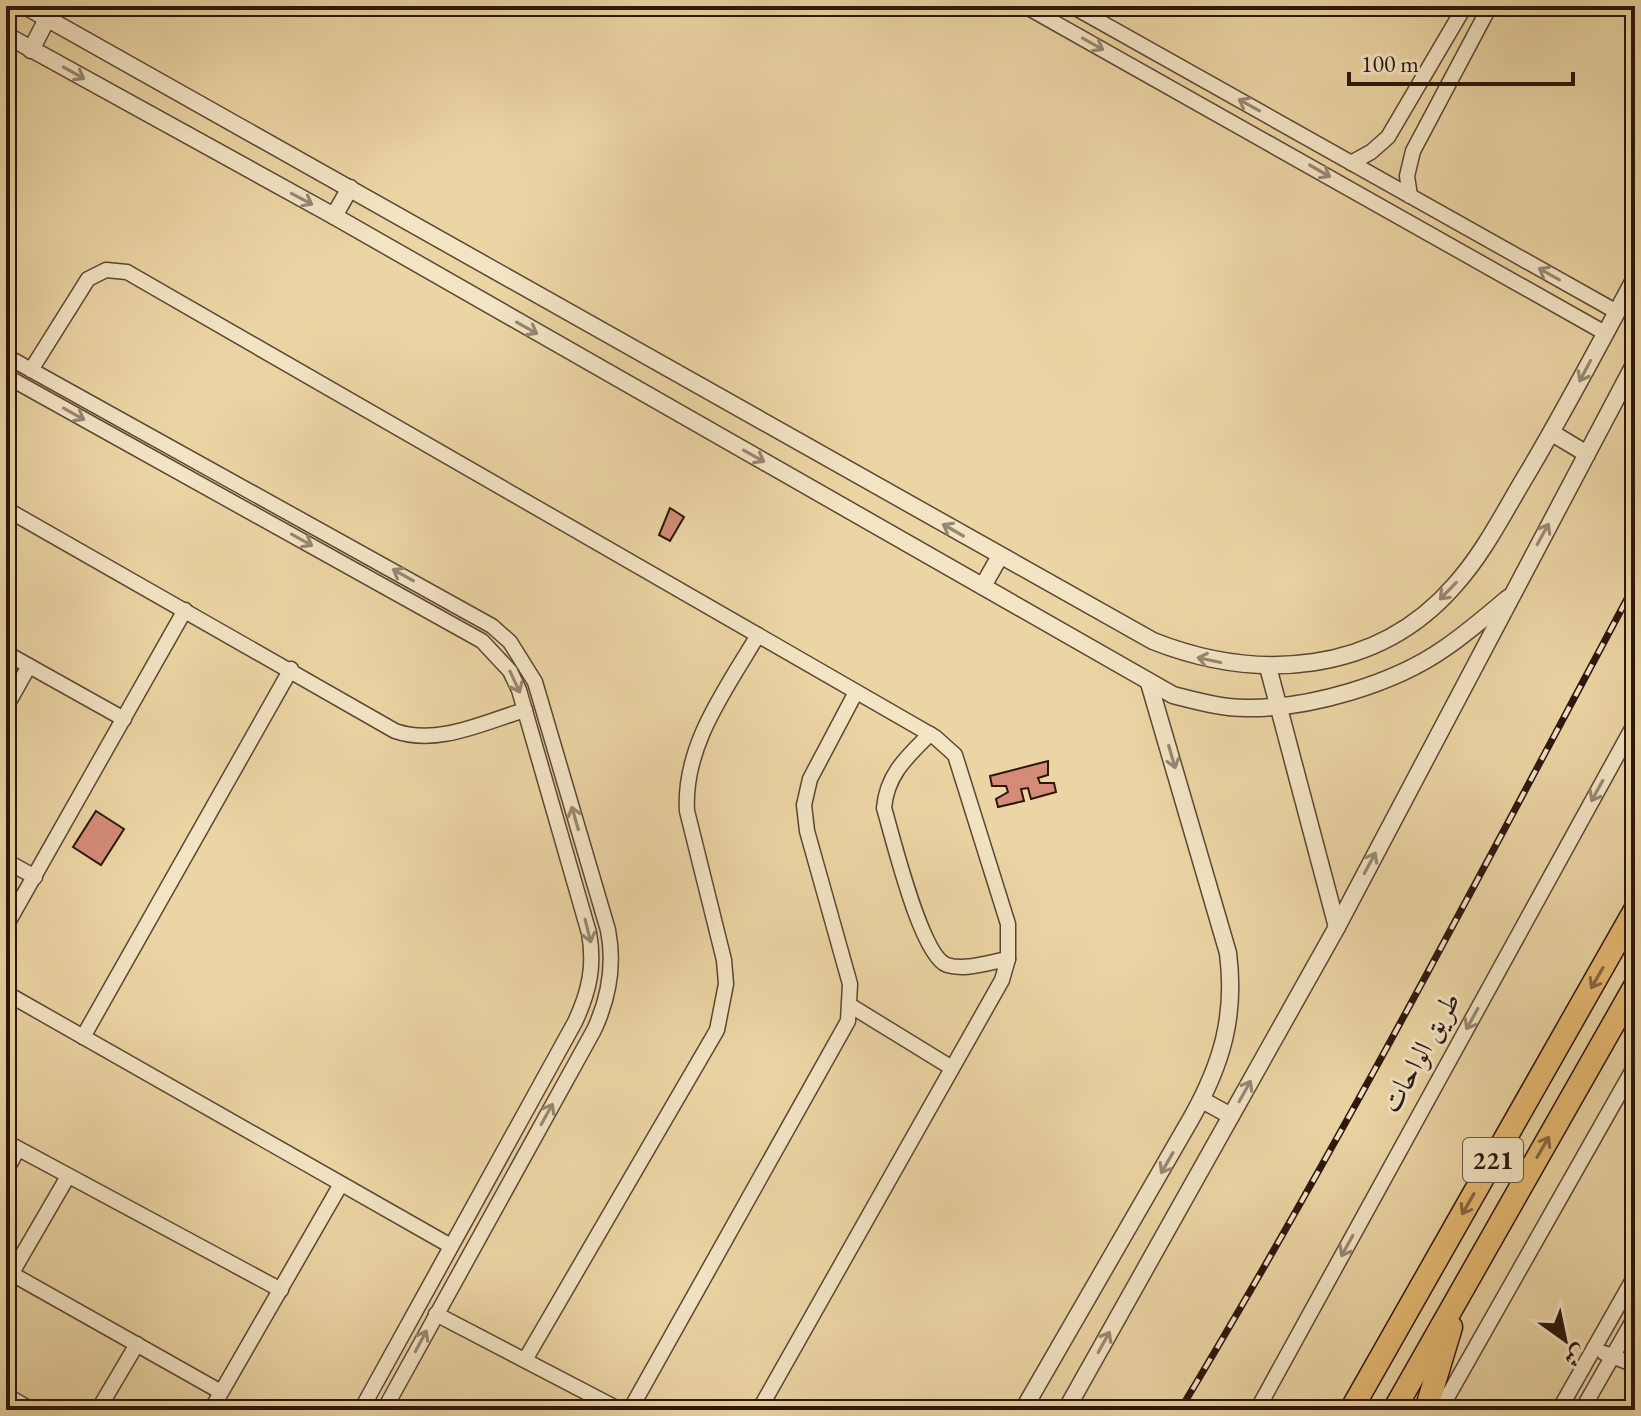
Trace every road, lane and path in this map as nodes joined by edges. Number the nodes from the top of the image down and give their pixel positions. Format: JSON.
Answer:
{"nodes":[{"id":1,"x":25,"y":6,"type":"edge"},
{"id":2,"x":1025,"y":6,"type":"edge"},
{"id":3,"x":1072,"y":6,"type":"edge"},
{"id":4,"x":1465,"y":6,"type":"edge"},
{"id":5,"x":1490,"y":6,"type":"edge"},
{"id":6,"x":47,"y":19,"type":"junction"},
{"id":7,"x":6,"y":35,"type":"edge"},
{"id":8,"x":31,"y":50,"type":"junction"},
{"id":9,"x":1283,"y":125,"type":"junction"},
{"id":10,"x":1273,"y":144,"type":"junction"},
{"id":11,"x":1351,"y":163,"type":"junction"},
{"id":12,"x":350,"y":188,"type":"junction"},
{"id":13,"x":1410,"y":196,"type":"junction"},
{"id":14,"x":334,"y":216,"type":"junction"},
{"id":15,"x":1635,"y":278,"type":"edge"},
{"id":16,"x":1617,"y":312,"type":"junction"},
{"id":17,"x":1605,"y":333,"type":"junction"},
{"id":18,"x":6,"y":356,"type":"edge"},
{"id":19,"x":1635,"y":363,"type":"edge"},
{"id":20,"x":31,"y":370,"type":"junction"},
{"id":21,"x":6,"y":376,"type":"edge"},
{"id":22,"x":1552,"y":433,"type":"junction"},
{"id":23,"x":169,"y":446,"type":"junction"},
{"id":24,"x":1587,"y":454,"type":"junction"},
{"id":25,"x":161,"y":462,"type":"junction"},
{"id":26,"x":6,"y":509,"type":"edge"},
{"id":27,"x":1000,"y":556,"type":"junction"},
{"id":28,"x":983,"y":586,"type":"junction"},
{"id":29,"x":435,"y":593,"type":"junction"},
{"id":30,"x":1508,"y":598,"type":"junction"},
{"id":31,"x":426,"y":609,"type":"junction"},
{"id":32,"x":185,"y":610,"type":"junction"},
{"id":33,"x":758,"y":635,"type":"junction"},
{"id":34,"x":6,"y":653,"type":"edge"},
{"id":35,"x":29,"y":666,"type":"junction"},
{"id":36,"x":1268,"y":667,"type":"junction"},
{"id":37,"x":291,"y":669,"type":"junction"},
{"id":38,"x":1149,"y":683,"type":"junction"},
{"id":39,"x":856,"y":692,"type":"junction"},
{"id":40,"x":1278,"y":705,"type":"junction"},
{"id":41,"x":6,"y":707,"type":"edge"},
{"id":42,"x":525,"y":710,"type":"junction"},
{"id":43,"x":124,"y":719,"type":"junction"},
{"id":44,"x":1635,"y":723,"type":"edge"},
{"id":45,"x":930,"y":734,"type":"junction"},
{"id":46,"x":586,"y":855,"type":"junction"},
{"id":47,"x":567,"y":859,"type":"junction"},
{"id":48,"x":6,"y":861,"type":"edge"},
{"id":49,"x":35,"y":877,"type":"junction"},
{"id":50,"x":1635,"y":910,"type":"edge"},
{"id":51,"x":6,"y":926,"type":"edge"},
{"id":52,"x":1337,"y":927,"type":"junction"},
{"id":53,"x":1008,"y":959,"type":"junction"},
{"id":54,"x":1635,"y":986,"type":"edge"},
{"id":55,"x":6,"y":993,"type":"edge"},
{"id":56,"x":851,"y":1006,"type":"junction"},
{"id":57,"x":83,"y":1037,"type":"junction"},
{"id":58,"x":1635,"y":1066,"type":"edge"},
{"id":59,"x":952,"y":1068,"type":"junction"},
{"id":60,"x":1202,"y":1100,"type":"junction"},
{"id":61,"x":1231,"y":1116,"type":"junction"},
{"id":62,"x":513,"y":1132,"type":"junction"},
{"id":63,"x":532,"y":1142,"type":"junction"},
{"id":64,"x":12,"y":1146,"type":"edge"},
{"id":65,"x":6,"y":1171,"type":"edge"},
{"id":66,"x":67,"y":1178,"type":"junction"},
{"id":67,"x":341,"y":1184,"type":"junction"},
{"id":68,"x":449,"y":1245,"type":"junction"},
{"id":69,"x":1635,"y":1276,"type":"edge"},
{"id":70,"x":9,"y":1278,"type":"edge"},
{"id":71,"x":281,"y":1290,"type":"junction"},
{"id":72,"x":1462,"y":1290,"type":"junction"},
{"id":73,"x":436,"y":1314,"type":"junction"},
{"id":74,"x":1635,"y":1317,"type":"edge"},
{"id":75,"x":1604,"y":1331,"type":"junction"},
{"id":76,"x":1629,"y":1341,"type":"edge"},
{"id":77,"x":137,"y":1344,"type":"junction"},
{"id":78,"x":1593,"y":1349,"type":"junction"},
{"id":79,"x":1612,"y":1356,"type":"junction"},
{"id":80,"x":525,"y":1360,"type":"junction"},
{"id":81,"x":1635,"y":1365,"type":"edge"},
{"id":82,"x":221,"y":1392,"type":"junction"},
{"id":83,"x":6,"y":1395,"type":"edge"},
{"id":84,"x":32,"y":1410,"type":"edge"},
{"id":85,"x":98,"y":1410,"type":"edge"},
{"id":86,"x":211,"y":1410,"type":"edge"},
{"id":87,"x":361,"y":1410,"type":"edge"},
{"id":88,"x":385,"y":1410,"type":"edge"},
{"id":89,"x":620,"y":1410,"type":"edge"},
{"id":90,"x":630,"y":1410,"type":"edge"},
{"id":91,"x":759,"y":1410,"type":"edge"},
{"id":92,"x":1023,"y":1410,"type":"edge"},
{"id":93,"x":1066,"y":1410,"type":"edge"},
{"id":94,"x":1257,"y":1410,"type":"edge"},
{"id":95,"x":1351,"y":1410,"type":"edge"},
{"id":96,"x":1394,"y":1410,"type":"edge"},
{"id":97,"x":1426,"y":1410,"type":"edge"},
{"id":98,"x":1440,"y":1410,"type":"edge"},
{"id":99,"x":1559,"y":1410,"type":"edge"},
{"id":100,"x":1582,"y":1410,"type":"edge"}],
"edges":[{"from":1,"to":6,"type":"street"},
{"from":2,"to":10,"type":"street","one_way":true},
{"from":9,"to":3,"type":"street","one_way":true},
{"from":4,"to":11,"type":"street"},
{"from":5,"to":13,"type":"street"},
{"from":6,"to":8,"type":"street"},
{"from":6,"to":12,"type":"street"},
{"from":7,"to":8,"type":"street"},
{"from":8,"to":14,"type":"street","one_way":true},
{"from":9,"to":10,"type":"street"},
{"from":9,"to":11,"type":"street"},
{"from":10,"to":17,"type":"street","one_way":true},
{"from":11,"to":13,"type":"street"},
{"from":12,"to":14,"type":"street"},
{"from":27,"to":12,"type":"street","one_way":true},
{"from":16,"to":13,"type":"street","one_way":true},
{"from":14,"to":28,"type":"street","one_way":true},
{"from":15,"to":16,"type":"street"},
{"from":16,"to":17,"type":"street"},
{"from":17,"to":22,"type":"street","one_way":true},
{"from":18,"to":20,"type":"street"},
{"from":19,"to":24,"type":"street"},
{"from":20,"to":23,"type":"street"},
{"from":20,"to":33,"type":"street"},
{"from":21,"to":25,"type":"street","one_way":true},
{"from":22,"to":24,"type":"street"},
{"from":22,"to":36,"type":"street","one_way":true},
{"from":23,"to":25,"type":"street"},
{"from":29,"to":23,"type":"street","one_way":true},
{"from":30,"to":24,"type":"street","one_way":true},
{"from":25,"to":31,"type":"street","one_way":true},
{"from":26,"to":32,"type":"street"},
{"from":27,"to":28,"type":"street"},
{"from":36,"to":27,"type":"street","one_way":true},
{"from":28,"to":38,"type":"street"},
{"from":29,"to":31,"type":"street"},
{"from":46,"to":29,"type":"street","one_way":true},
{"from":30,"to":40,"type":"street"},
{"from":52,"to":30,"type":"street","one_way":true},
{"from":31,"to":42,"type":"street","one_way":true},
{"from":32,"to":37,"type":"street"},
{"from":32,"to":43,"type":"street"},
{"from":33,"to":39,"type":"street"},
{"from":33,"to":80,"type":"street"},
{"from":34,"to":35,"type":"street"},
{"from":35,"to":41,"type":"street"},
{"from":35,"to":43,"type":"street"},
{"from":36,"to":40,"type":"street"},
{"from":37,"to":42,"type":"street"},
{"from":37,"to":57,"type":"street"},
{"from":38,"to":40,"type":"street"},
{"from":38,"to":60,"type":"street","one_way":true},
{"from":39,"to":45,"type":"street"},
{"from":39,"to":56,"type":"street"},
{"from":40,"to":52,"type":"street"},
{"from":42,"to":47,"type":"street"},
{"from":43,"to":49,"type":"street"},
{"from":44,"to":94,"type":"street","name":"طريق الواحات","one_way":true},
{"from":45,"to":53,"type":"street"},
{"from":45,"to":53,"type":"street"},
{"from":46,"to":47,"type":"street"},
{"from":63,"to":46,"type":"street","one_way":true},
{"from":47,"to":62,"type":"street","one_way":true},
{"from":48,"to":49,"type":"street"},
{"from":49,"to":51,"type":"street"},
{"from":50,"to":95,"type":"highway","number":"221","one_way":true},
{"from":61,"to":52,"type":"street","one_way":true},
{"from":53,"to":59,"type":"street"},
{"from":72,"to":54,"type":"highway","number":"221","one_way":true},
{"from":55,"to":57,"type":"street"},
{"from":56,"to":59,"type":"street"},
{"from":56,"to":90,"type":"street"},
{"from":57,"to":67,"type":"street"},
{"from":58,"to":98,"type":"street","number":"221"},
{"from":59,"to":91,"type":"street"},
{"from":60,"to":61,"type":"street"},
{"from":60,"to":92,"type":"street","one_way":true},
{"from":93,"to":61,"type":"street","one_way":true},
{"from":62,"to":63,"type":"street"},
{"from":62,"to":68,"type":"street"},
{"from":63,"to":73,"type":"street"},
{"from":64,"to":65,"type":"street"},
{"from":64,"to":66,"type":"street"},
{"from":66,"to":70,"type":"street"},
{"from":66,"to":71,"type":"street"},
{"from":67,"to":68,"type":"street"},
{"from":67,"to":71,"type":"street"},
{"from":68,"to":87,"type":"street"},
{"from":69,"to":75,"type":"street"},
{"from":70,"to":77,"type":"street"},
{"from":71,"to":82,"type":"street"},
{"from":72,"to":96,"type":"highway","number":"221"},
{"from":72,"to":97,"type":"highway"},
{"from":73,"to":80,"type":"street"},
{"from":88,"to":73,"type":"street","one_way":true},
{"from":74,"to":76,"type":"street"},
{"from":75,"to":76,"type":"street"},
{"from":75,"to":78,"type":"street"},
{"from":76,"to":79,"type":"street"},
{"from":77,"to":82,"type":"street"},
{"from":77,"to":85,"type":"street"},
{"from":78,"to":79,"type":"street"},
{"from":78,"to":99,"type":"street"},
{"from":79,"to":81,"type":"street"},
{"from":79,"to":100,"type":"street"},
{"from":80,"to":89,"type":"street"},
{"from":82,"to":86,"type":"street"},
{"from":83,"to":84,"type":"street"}]}
